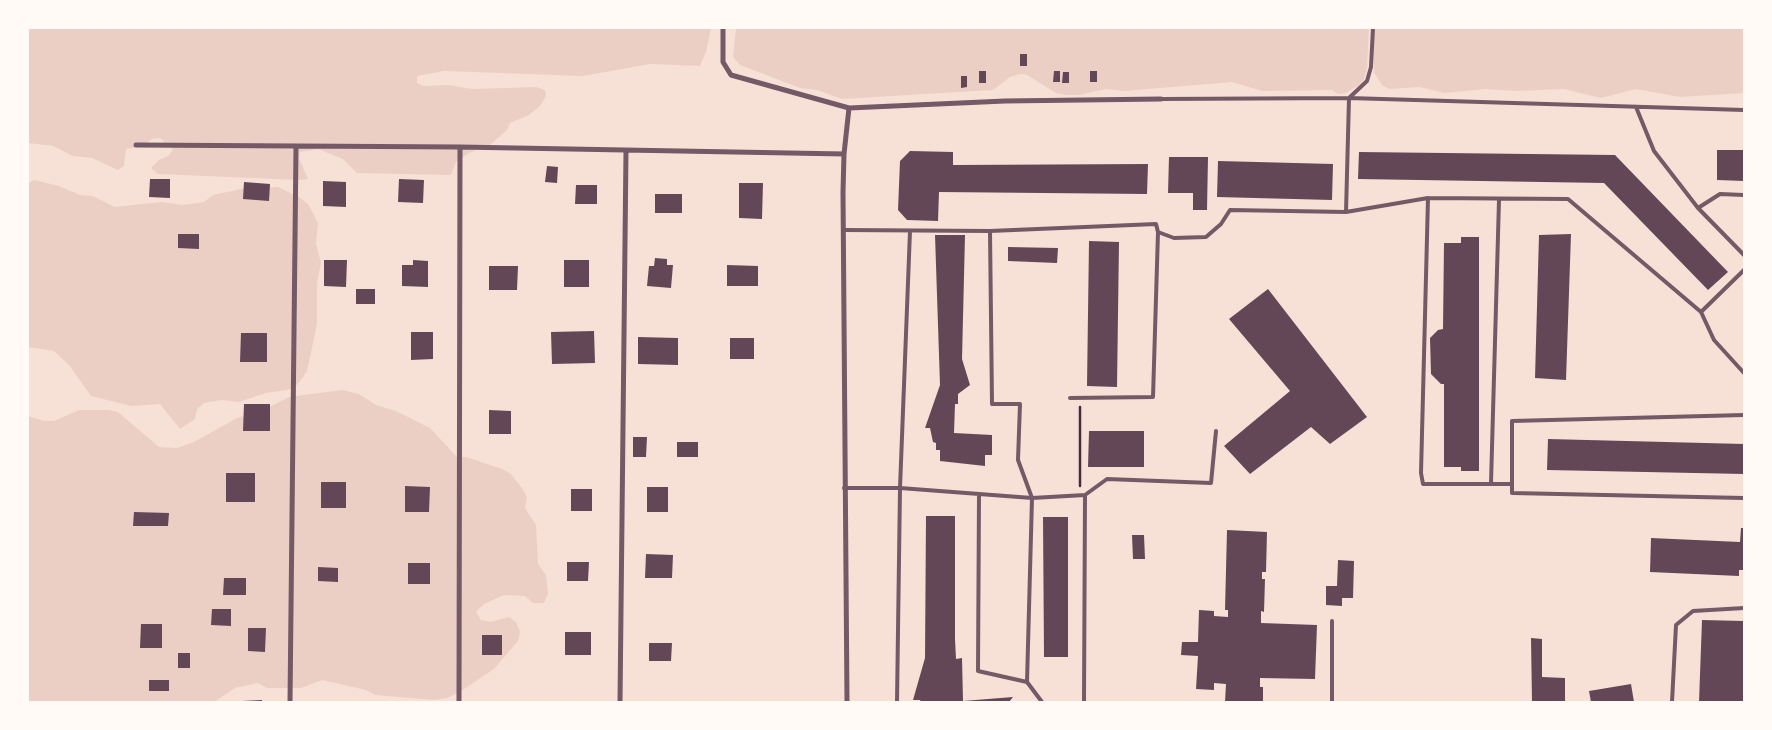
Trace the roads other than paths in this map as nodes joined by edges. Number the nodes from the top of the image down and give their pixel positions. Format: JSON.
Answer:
{"nodes":[{"id":1,"x":723,"y":28,"type":"edge"},
{"id":2,"x":1373,"y":28,"type":"edge"},
{"id":3,"x":1349,"y":98,"type":"junction"},
{"id":4,"x":1161,"y":100,"type":"joint"},
{"id":5,"x":1636,"y":107,"type":"junction"},
{"id":6,"x":849,"y":108,"type":"junction"},
{"id":7,"x":1744,"y":110,"type":"edge"},
{"id":8,"x":136,"y":145,"type":"dead end"},
{"id":9,"x":296,"y":146,"type":"junction"},
{"id":10,"x":460,"y":147,"type":"junction"},
{"id":11,"x":626,"y":151,"type":"junction"},
{"id":12,"x":844,"y":154,"type":"junction"},
{"id":13,"x":1744,"y":195,"type":"edge"},
{"id":14,"x":1428,"y":198,"type":"junction"},
{"id":15,"x":1499,"y":200,"type":"junction"},
{"id":16,"x":1698,"y":208,"type":"junction"},
{"id":17,"x":1346,"y":212,"type":"junction"},
{"id":18,"x":844,"y":230,"type":"junction"},
{"id":19,"x":910,"y":231,"type":"junction"},
{"id":20,"x":990,"y":231,"type":"junction"},
{"id":21,"x":1158,"y":232,"type":"junction"},
{"id":22,"x":1744,"y":255,"type":"edge"},
{"id":23,"x":1744,"y":270,"type":"edge"},
{"id":24,"x":1701,"y":312,"type":"junction"},
{"id":25,"x":1744,"y":373,"type":"edge"},
{"id":26,"x":1070,"y":398,"type":"dead end"},
{"id":27,"x":1744,"y":415,"type":"edge"},
{"id":28,"x":1216,"y":431,"type":"dead end"},
{"id":29,"x":1490,"y":483,"type":"junction"},
{"id":30,"x":1512,"y":484,"type":"junction"},
{"id":31,"x":844,"y":488,"type":"junction"},
{"id":32,"x":900,"y":488,"type":"junction"},
{"id":33,"x":980,"y":494,"type":"junction"},
{"id":34,"x":1083,"y":495,"type":"junction"},
{"id":35,"x":1032,"y":498,"type":"junction"},
{"id":36,"x":1744,"y":498,"type":"edge"},
{"id":37,"x":1744,"y":608,"type":"edge"},
{"id":38,"x":1332,"y":621,"type":"dead end"},
{"id":39,"x":1027,"y":682,"type":"junction"},
{"id":40,"x":290,"y":702,"type":"edge"},
{"id":41,"x":459,"y":702,"type":"edge"},
{"id":42,"x":620,"y":702,"type":"edge"},
{"id":43,"x":847,"y":702,"type":"edge"},
{"id":44,"x":897,"y":702,"type":"edge"},
{"id":45,"x":1042,"y":702,"type":"edge"},
{"id":46,"x":1084,"y":702,"type":"edge"},
{"id":47,"x":1332,"y":702,"type":"edge"},
{"id":48,"x":1672,"y":702,"type":"edge"}],
"edges":[{"from":1,"to":6,"type":"street"},
{"from":2,"to":3,"type":"lane"},
{"from":3,"to":4,"type":"lane"},
{"from":3,"to":5,"type":"lane"},
{"from":3,"to":17,"type":"lane"},
{"from":4,"to":6,"type":"street"},
{"from":5,"to":7,"type":"lane"},
{"from":5,"to":16,"type":"lane"},
{"from":6,"to":12,"type":"street"},
{"from":8,"to":9,"type":"street"},
{"from":9,"to":10,"type":"street"},
{"from":9,"to":40,"type":"street"},
{"from":10,"to":11,"type":"street"},
{"from":10,"to":41,"type":"street"},
{"from":11,"to":12,"type":"street"},
{"from":11,"to":42,"type":"street"},
{"from":12,"to":18,"type":"street"},
{"from":13,"to":16,"type":"lane"},
{"from":14,"to":15,"type":"lane"},
{"from":14,"to":17,"type":"lane"},
{"from":14,"to":29,"type":"lane"},
{"from":15,"to":24,"type":"lane"},
{"from":15,"to":29,"type":"lane"},
{"from":16,"to":22,"type":"lane"},
{"from":17,"to":21,"type":"lane"},
{"from":18,"to":19,"type":"lane"},
{"from":18,"to":31,"type":"street"},
{"from":19,"to":20,"type":"lane"},
{"from":19,"to":32,"type":"lane"},
{"from":20,"to":21,"type":"lane"},
{"from":20,"to":35,"type":"lane"},
{"from":21,"to":26,"type":"lane"},
{"from":23,"to":24,"type":"lane"},
{"from":24,"to":25,"type":"lane"},
{"from":27,"to":30,"type":"lane"},
{"from":28,"to":34,"type":"lane"},
{"from":29,"to":30,"type":"lane"},
{"from":30,"to":36,"type":"lane"},
{"from":31,"to":32,"type":"lane"},
{"from":31,"to":43,"type":"street"},
{"from":32,"to":33,"type":"lane"},
{"from":32,"to":44,"type":"lane"},
{"from":33,"to":35,"type":"lane"},
{"from":33,"to":39,"type":"lane"},
{"from":34,"to":35,"type":"lane"},
{"from":34,"to":46,"type":"lane"},
{"from":35,"to":39,"type":"lane"},
{"from":37,"to":48,"type":"lane"},
{"from":38,"to":47,"type":"lane"},
{"from":39,"to":45,"type":"lane"}]}
